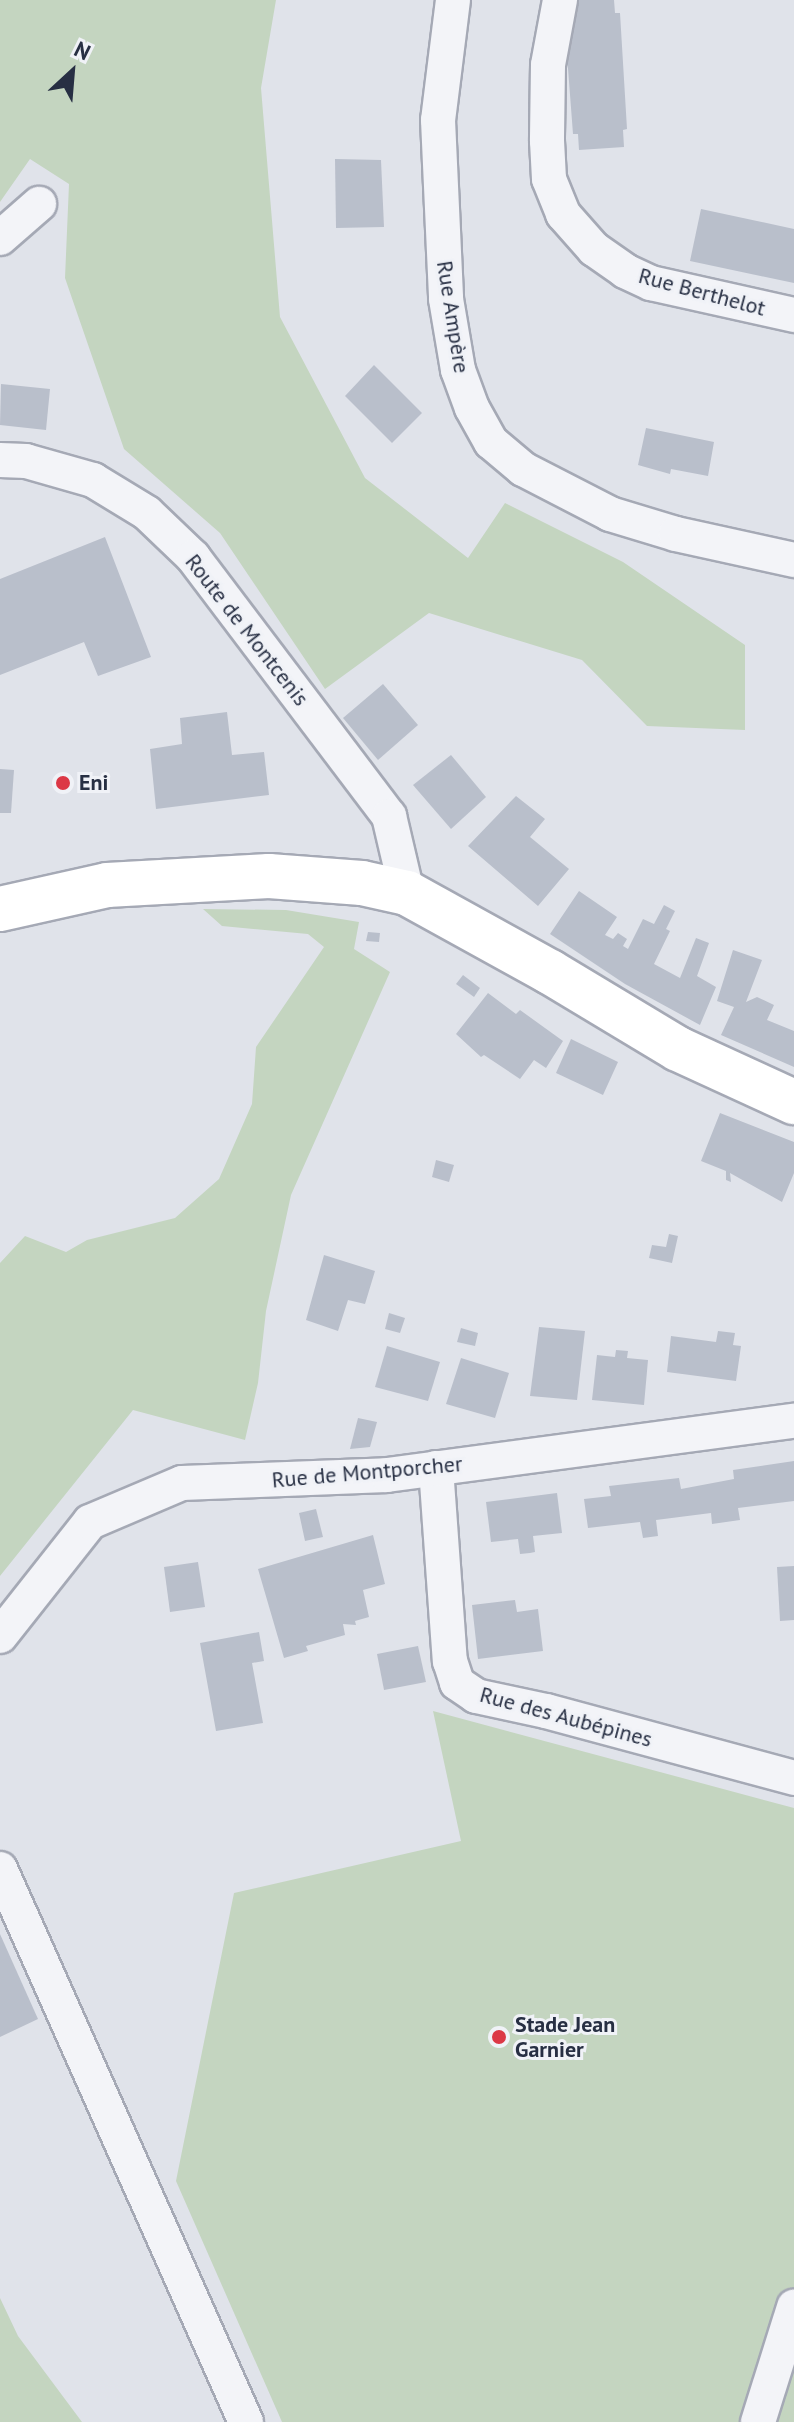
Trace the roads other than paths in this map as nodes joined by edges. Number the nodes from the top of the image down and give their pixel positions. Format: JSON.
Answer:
{"nodes":[{"id":1,"x":453,"y":0,"type":"edge"},
{"id":2,"x":560,"y":0,"type":"edge"},
{"id":3,"x":39,"y":204,"type":"dead end"},
{"id":4,"x":0,"y":238,"type":"edge"},
{"id":5,"x":794,"y":315,"type":"edge"},
{"id":6,"x":0,"y":460,"type":"edge"},
{"id":7,"x":794,"y":560,"type":"edge"},
{"id":8,"x":407,"y":893,"type":"junction"},
{"id":9,"x":0,"y":909,"type":"edge"},
{"id":10,"x":794,"y":1102,"type":"edge"},
{"id":11,"x":794,"y":1421,"type":"edge"},
{"id":12,"x":436,"y":1468,"type":"junction"},
{"id":13,"x":0,"y":1636,"type":"edge"},
{"id":14,"x":794,"y":1778,"type":"edge"},
{"id":15,"x":0,"y":1869,"type":"edge"},
{"id":16,"x":794,"y":2307,"type":"edge"},
{"id":17,"x":246,"y":2422,"type":"edge"},
{"id":18,"x":758,"y":2422,"type":"edge"}],
"edges":[{"from":1,"to":7,"type":"street","name":"Rue Ampère"},
{"from":2,"to":5,"type":"street","name":"Rue Berthelot"},
{"from":3,"to":4,"type":"street"},
{"from":6,"to":8,"type":"street","name":"Route de Montcenis"},
{"from":8,"to":9,"type":"main road"},
{"from":8,"to":10,"type":"main road"},
{"from":11,"to":12,"type":"street","name":"Rue de Montporcher"},
{"from":12,"to":13,"type":"street","name":"Rue de Montporcher"},
{"from":12,"to":14,"type":"street","name":"Rue des Aubépines"},
{"from":15,"to":17,"type":"street"},
{"from":16,"to":18,"type":"street"}]}
